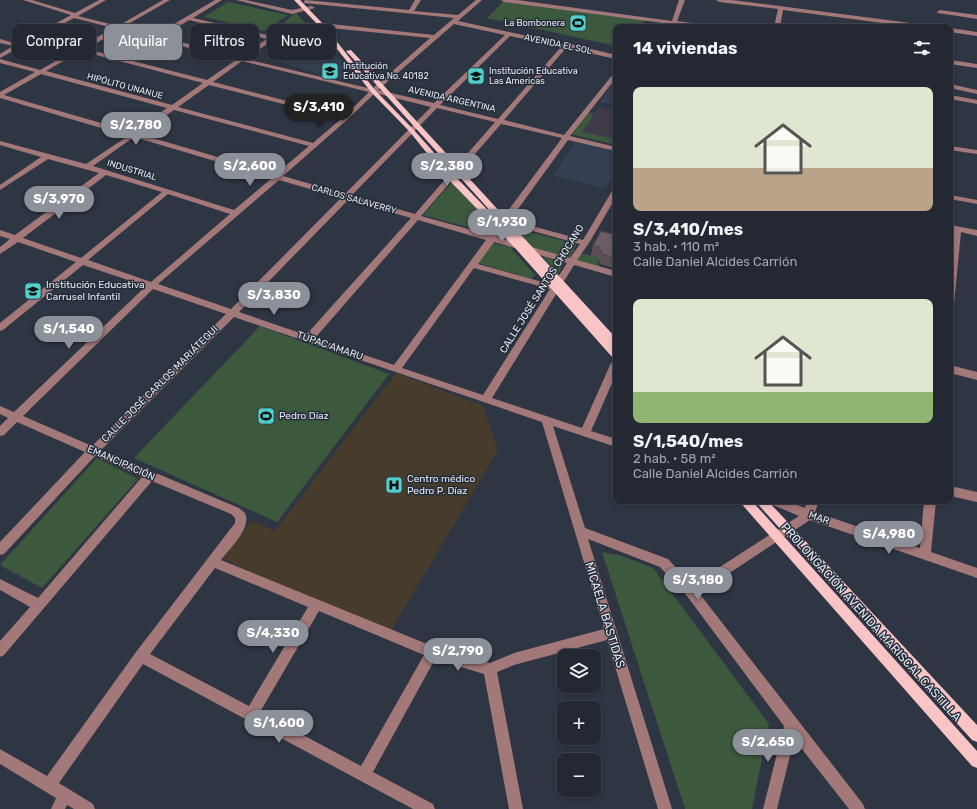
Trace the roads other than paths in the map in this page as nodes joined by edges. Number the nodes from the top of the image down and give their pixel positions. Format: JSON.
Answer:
{"nodes":[{"id":1,"x":26,"y":0,"type":"edge"},
{"id":2,"x":103,"y":0,"type":"edge"},
{"id":3,"x":167,"y":0,"type":"edge"},
{"id":4,"x":219,"y":0,"type":"edge"},
{"id":5,"x":240,"y":0,"type":"edge"},
{"id":6,"x":296,"y":0,"type":"edge"},
{"id":7,"x":418,"y":0,"type":"edge"},
{"id":8,"x":479,"y":0,"type":"edge"},
{"id":9,"x":504,"y":0,"type":"edge"},
{"id":10,"x":682,"y":0,"type":"edge"},
{"id":11,"x":719,"y":0,"type":"edge"},
{"id":12,"x":305,"y":1,"type":"edge"},
{"id":13,"x":781,"y":8,"type":"junction"},
{"id":14,"x":309,"y":9,"type":"junction"},
{"id":15,"x":411,"y":12,"type":"junction"},
{"id":16,"x":940,"y":12,"type":"dead end"},
{"id":17,"x":74,"y":16,"type":"junction"},
{"id":18,"x":459,"y":17,"type":"junction"},
{"id":19,"x":977,"y":17,"type":"edge"},
{"id":20,"x":187,"y":18,"type":"junction"},
{"id":21,"x":453,"y":22,"type":"junction"},
{"id":22,"x":674,"y":22,"type":"junction"},
{"id":23,"x":60,"y":24,"type":"edge"},
{"id":24,"x":123,"y":24,"type":"edge"},
{"id":25,"x":177,"y":24,"type":"edge"},
{"id":26,"x":323,"y":24,"type":"edge"},
{"id":27,"x":687,"y":24,"type":"edge"},
{"id":28,"x":778,"y":24,"type":"edge"},
{"id":29,"x":881,"y":24,"type":"edge"},
{"id":30,"x":104,"y":25,"type":"edge"},
{"id":31,"x":336,"y":26,"type":"edge"},
{"id":32,"x":953,"y":30,"type":"edge"},
{"id":33,"x":509,"y":34,"type":"junction"},
{"id":34,"x":977,"y":34,"type":"edge"},
{"id":35,"x":267,"y":37,"type":"edge"},
{"id":36,"x":436,"y":37,"type":"junction"},
{"id":37,"x":336,"y":38,"type":"edge"},
{"id":38,"x":0,"y":41,"type":"edge"},
{"id":39,"x":336,"y":41,"type":"edge"},
{"id":40,"x":12,"y":44,"type":"edge"},
{"id":41,"x":566,"y":45,"type":"junction"},
{"id":42,"x":12,"y":50,"type":"edge"},
{"id":43,"x":96,"y":53,"type":"edge"},
{"id":44,"x":1,"y":55,"type":"edge"},
{"id":45,"x":613,"y":56,"type":"edge"},
{"id":46,"x":60,"y":60,"type":"edge"},
{"id":47,"x":239,"y":60,"type":"edge"},
{"id":48,"x":244,"y":60,"type":"edge"},
{"id":49,"x":0,"y":61,"type":"edge"},
{"id":50,"x":953,"y":62,"type":"edge"},
{"id":51,"x":977,"y":66,"type":"edge"},
{"id":52,"x":40,"y":72,"type":"junction"},
{"id":53,"x":613,"y":78,"type":"edge"},
{"id":54,"x":206,"y":82,"type":"junction"},
{"id":55,"x":379,"y":85,"type":"junction"},
{"id":56,"x":953,"y":87,"type":"edge"},
{"id":57,"x":373,"y":91,"type":"junction"},
{"id":58,"x":977,"y":92,"type":"edge"},
{"id":59,"x":388,"y":94,"type":"junction"},
{"id":60,"x":0,"y":95,"type":"edge"},
{"id":61,"x":953,"y":98,"type":"edge"},
{"id":62,"x":977,"y":102,"type":"edge"},
{"id":63,"x":436,"y":106,"type":"junction"},
{"id":64,"x":171,"y":107,"type":"junction"},
{"id":65,"x":346,"y":118,"type":"junction"},
{"id":66,"x":499,"y":121,"type":"junction"},
{"id":67,"x":413,"y":128,"type":"junction"},
{"id":68,"x":132,"y":135,"type":"junction"},
{"id":69,"x":566,"y":137,"type":"junction"},
{"id":70,"x":0,"y":143,"type":"edge"},
{"id":71,"x":314,"y":145,"type":"junction"},
{"id":72,"x":613,"y":148,"type":"edge"},
{"id":73,"x":953,"y":148,"type":"edge"},
{"id":74,"x":977,"y":152,"type":"edge"},
{"id":75,"x":48,"y":156,"type":"junction"},
{"id":76,"x":87,"y":167,"type":"junction"},
{"id":77,"x":457,"y":169,"type":"junction"},
{"id":78,"x":105,"y":172,"type":"junction"},
{"id":79,"x":277,"y":177,"type":"junction"},
{"id":80,"x":451,"y":177,"type":"junction"},
{"id":81,"x":0,"y":188,"type":"edge"},
{"id":82,"x":168,"y":191,"type":"junction"},
{"id":83,"x":346,"y":196,"type":"junction"},
{"id":84,"x":613,"y":196,"type":"edge"},
{"id":85,"x":953,"y":198,"type":"edge"},
{"id":86,"x":977,"y":202,"type":"edge"},
{"id":87,"x":235,"y":212,"type":"junction"},
{"id":88,"x":416,"y":217,"type":"junction"},
{"id":89,"x":503,"y":224,"type":"junction"},
{"id":90,"x":954,"y":228,"type":"edge"},
{"id":91,"x":0,"y":232,"type":"edge"},
{"id":92,"x":977,"y":233,"type":"edge"},
{"id":93,"x":492,"y":238,"type":"junction"},
{"id":94,"x":17,"y":239,"type":"junction"},
{"id":95,"x":585,"y":243,"type":"junction"},
{"id":96,"x":518,"y":246,"type":"junction"},
{"id":97,"x":953,"y":247,"type":"edge"},
{"id":98,"x":531,"y":250,"type":"junction"},
{"id":99,"x":0,"y":251,"type":"edge"},
{"id":100,"x":81,"y":261,"type":"junction"},
{"id":101,"x":572,"y":261,"type":"junction"},
{"id":102,"x":473,"y":265,"type":"junction"},
{"id":103,"x":613,"y":273,"type":"edge"},
{"id":104,"x":558,"y":284,"type":"junction"},
{"id":105,"x":152,"y":285,"type":"junction"},
{"id":106,"x":233,"y":313,"type":"junction"},
{"id":107,"x":0,"y":328,"type":"edge"},
{"id":108,"x":308,"y":338,"type":"junction"},
{"id":109,"x":613,"y":341,"type":"edge"},
{"id":110,"x":613,"y":352,"type":"edge"},
{"id":111,"x":396,"y":369,"type":"junction"},
{"id":112,"x":613,"y":370,"type":"edge"},
{"id":113,"x":953,"y":370,"type":"edge"},
{"id":114,"x":977,"y":376,"type":"edge"},
{"id":115,"x":486,"y":399,"type":"junction"},
{"id":116,"x":0,"y":410,"type":"edge"},
{"id":117,"x":16,"y":417,"type":"junction"},
{"id":118,"x":546,"y":420,"type":"junction"},
{"id":119,"x":0,"y":432,"type":"edge"},
{"id":120,"x":585,"y":433,"type":"junction"},
{"id":121,"x":613,"y":442,"type":"edge"},
{"id":122,"x":93,"y":451,"type":"junction"},
{"id":123,"x":150,"y":476,"type":"junction"},
{"id":124,"x":953,"y":492,"type":"edge"},
{"id":125,"x":977,"y":497,"type":"edge"},
{"id":126,"x":747,"y":504,"type":"edge"},
{"id":127,"x":764,"y":504,"type":"edge"},
{"id":128,"x":782,"y":504,"type":"edge"},
{"id":129,"x":812,"y":504,"type":"edge"},
{"id":130,"x":930,"y":504,"type":"edge"},
{"id":131,"x":810,"y":515,"type":"junction"},
{"id":132,"x":787,"y":529,"type":"junction"},
{"id":133,"x":580,"y":531,"type":"junction"},
{"id":134,"x":776,"y":537,"type":"junction"},
{"id":135,"x":0,"y":550,"type":"edge"},
{"id":136,"x":925,"y":555,"type":"junction"},
{"id":137,"x":213,"y":562,"type":"junction"},
{"id":138,"x":977,"y":573,"type":"edge"},
{"id":139,"x":0,"y":584,"type":"edge"},
{"id":140,"x":692,"y":592,"type":"junction"},
{"id":141,"x":39,"y":605,"type":"junction"},
{"id":142,"x":316,"y":605,"type":"junction"},
{"id":143,"x":611,"y":633,"type":"junction"},
{"id":144,"x":0,"y":651,"type":"edge"},
{"id":145,"x":432,"y":652,"type":"junction"},
{"id":146,"x":141,"y":656,"type":"junction"},
{"id":147,"x":490,"y":669,"type":"junction"},
{"id":148,"x":251,"y":715,"type":"junction"},
{"id":149,"x":791,"y":724,"type":"junction"},
{"id":150,"x":977,"y":735,"type":"edge"},
{"id":151,"x":0,"y":756,"type":"edge"},
{"id":152,"x":977,"y":761,"type":"edge"},
{"id":153,"x":364,"y":775,"type":"junction"},
{"id":154,"x":49,"y":785,"type":"junction"},
{"id":155,"x":64,"y":795,"type":"junction"},
{"id":156,"x":58,"y":809,"type":"edge"},
{"id":157,"x":88,"y":809,"type":"edge"},
{"id":158,"x":428,"y":809,"type":"edge"},
{"id":159,"x":516,"y":809,"type":"edge"},
{"id":160,"x":665,"y":809,"type":"edge"},
{"id":161,"x":770,"y":809,"type":"edge"},
{"id":162,"x":858,"y":809,"type":"edge"}],
"edges":[{"from":1,"to":17,"type":"street","name":"AVENIDA ARGENTINA"},
{"from":2,"to":17,"type":"street"},
{"from":3,"to":24,"type":"street"},
{"from":4,"to":20,"type":"street"},
{"from":5,"to":14,"type":"street"},
{"from":6,"to":14,"type":"main road"},
{"from":7,"to":15,"type":"street"},
{"from":8,"to":18,"type":"street"},
{"from":9,"to":22,"type":"street"},
{"from":10,"to":22,"type":"street"},
{"from":11,"to":13,"type":"street"},
{"from":12,"to":14,"type":"main road"},
{"from":12,"to":15,"type":"street"},
{"from":13,"to":28,"type":"street"},
{"from":13,"to":29,"type":"street"},
{"from":14,"to":26,"type":"main road"},
{"from":15,"to":18,"type":"street"},
{"from":16,"to":19,"type":"street"},
{"from":17,"to":23,"type":"street"},
{"from":17,"to":30,"type":"street","name":"AVENIDA ARGENTINA"},
{"from":18,"to":21,"type":"street"},
{"from":20,"to":25,"type":"street"},
{"from":20,"to":35,"type":"street"},
{"from":21,"to":33,"type":"street","name":"AVENIDA EL SOL"},
{"from":21,"to":36,"type":"street"},
{"from":22,"to":27,"type":"street"},
{"from":31,"to":36,"type":"street"},
{"from":32,"to":34,"type":"street"},
{"from":33,"to":41,"type":"street","name":"AVENIDA EL SOL"},
{"from":33,"to":63,"type":"street","name":"CALLE JOSÉ CARLOS MARIÁTEGUI"},
{"from":36,"to":55,"type":"street"},
{"from":37,"to":55,"type":"main road"},
{"from":38,"to":40,"type":"street"},
{"from":39,"to":57,"type":"main road"},
{"from":41,"to":45,"type":"street","name":"AVENIDA EL SOL"},
{"from":41,"to":66,"type":"street"},
{"from":42,"to":44,"type":"street"},
{"from":43,"to":54,"type":"street"},
{"from":46,"to":52,"type":"street"},
{"from":47,"to":54,"type":"street"},
{"from":48,"to":57,"type":"street","name":"AVENIDA ARGENTINA"},
{"from":49,"to":52,"type":"street","name":"HIPÓLITO UNANUE"},
{"from":50,"to":51,"type":"street"},
{"from":52,"to":60,"type":"street"},
{"from":52,"to":64,"type":"street","name":"HIPÓLITO UNANUE"},
{"from":53,"to":69,"type":"street"},
{"from":54,"to":64,"type":"street"},
{"from":54,"to":65,"type":"street"},
{"from":55,"to":57,"type":"street"},
{"from":55,"to":59,"type":"main road"},
{"from":56,"to":58,"type":"street"},
{"from":57,"to":59,"type":"street","name":"AVENIDA ARGENTINA"},
{"from":57,"to":65,"type":"street"},
{"from":57,"to":67,"type":"main road"},
{"from":59,"to":63,"type":"street","name":"AVENIDA ARGENTINA"},
{"from":59,"to":67,"type":"main road"},
{"from":60,"to":68,"type":"street","name":"CARLOS SALAVERRY"},
{"from":61,"to":62,"type":"street"},
{"from":63,"to":66,"type":"street","name":"AVENIDA ARGENTINA"},
{"from":63,"to":67,"type":"street","name":"CALLE JOSÉ CARLOS MARIÁTEGUI"},
{"from":64,"to":68,"type":"street"},
{"from":64,"to":71,"type":"street","name":"HIPÓLITO UNANUE"},
{"from":65,"to":71,"type":"street"},
{"from":66,"to":69,"type":"street","name":"AVENIDA ARGENTINA"},
{"from":66,"to":77,"type":"street"},
{"from":67,"to":77,"type":"main road"},
{"from":67,"to":80,"type":"main road"},
{"from":67,"to":83,"type":"street","name":"CALLE JOSÉ CARLOS MARIÁTEGUI"},
{"from":68,"to":76,"type":"street"},
{"from":68,"to":79,"type":"street","name":"CARLOS SALAVERRY"},
{"from":69,"to":72,"type":"street","name":"AVENIDA ARGENTINA"},
{"from":69,"to":89,"type":"street"},
{"from":70,"to":75,"type":"street","name":"INDUSTRIAL"},
{"from":71,"to":79,"type":"street"},
{"from":73,"to":74,"type":"street"},
{"from":75,"to":76,"type":"street","name":"INDUSTRIAL"},
{"from":75,"to":81,"type":"street"},
{"from":76,"to":78,"type":"street","name":"INDUSTRIAL"},
{"from":77,"to":80,"type":"street"},
{"from":77,"to":89,"type":"main road"},
{"from":78,"to":82,"type":"street","name":"INDUSTRIAL"},
{"from":78,"to":94,"type":"street"},
{"from":79,"to":83,"type":"street","name":"CARLOS SALAVERRY"},
{"from":79,"to":87,"type":"street"},
{"from":80,"to":88,"type":"street"},
{"from":80,"to":89,"type":"main road"},
{"from":82,"to":87,"type":"street","name":"INDUSTRIAL"},
{"from":82,"to":100,"type":"street"},
{"from":83,"to":88,"type":"street","name":"CARLOS SALAVERRY"},
{"from":83,"to":106,"type":"street","name":"CALLE JOSÉ CARLOS MARIÁTEGUI"},
{"from":84,"to":95,"type":"street","name":"CALLE JOSÉ SANTOS CHOCANO"},
{"from":85,"to":86,"type":"street"},
{"from":87,"to":105,"type":"street"},
{"from":88,"to":93,"type":"street","name":"CARLOS SALAVERRY"},
{"from":88,"to":108,"type":"street"},
{"from":89,"to":93,"type":"street"},
{"from":89,"to":95,"type":"street"},
{"from":89,"to":96,"type":"main road"},
{"from":89,"to":98,"type":"main road"},
{"from":90,"to":92,"type":"street"},
{"from":90,"to":97,"type":"street"},
{"from":91,"to":94,"type":"street","name":"TÚPAC AMARU"},
{"from":93,"to":96,"type":"street","name":"CARLOS SALAVERRY"},
{"from":93,"to":102,"type":"street"},
{"from":94,"to":99,"type":"street"},
{"from":94,"to":100,"type":"street","name":"TÚPAC AMARU"},
{"from":95,"to":101,"type":"street","name":"CALLE JOSÉ SANTOS CHOCANO"},
{"from":96,"to":98,"type":"street","name":"CARLOS SALAVERRY"},
{"from":96,"to":104,"type":"main road"},
{"from":98,"to":101,"type":"street","name":"CARLOS SALAVERRY"},
{"from":98,"to":104,"type":"main road"},
{"from":100,"to":105,"type":"street","name":"TÚPAC AMARU"},
{"from":100,"to":107,"type":"street"},
{"from":101,"to":103,"type":"street","name":"CARLOS SALAVERRY"},
{"from":101,"to":104,"type":"street","name":"CALLE JOSÉ SANTOS CHOCANO"},
{"from":102,"to":104,"type":"street"},
{"from":102,"to":111,"type":"street"},
{"from":104,"to":109,"type":"main road"},
{"from":104,"to":110,"type":"main road"},
{"from":104,"to":115,"type":"street","name":"CALLE JOSÉ SANTOS CHOCANO"},
{"from":105,"to":106,"type":"street","name":"TÚPAC AMARU"},
{"from":105,"to":117,"type":"street"},
{"from":106,"to":108,"type":"street","name":"TÚPAC AMARU"},
{"from":106,"to":122,"type":"street","name":"CALLE JOSÉ CARLOS MARIÁTEGUI"},
{"from":108,"to":111,"type":"street","name":"TÚPAC AMARU"},
{"from":111,"to":115,"type":"street","name":"TÚPAC AMARU"},
{"from":112,"to":120,"type":"street"},
{"from":113,"to":114,"type":"street"},
{"from":115,"to":118,"type":"street","name":"TÚPAC AMARU"},
{"from":116,"to":117,"type":"street","name":"EMANCIPACIÓN"},
{"from":117,"to":119,"type":"street"},
{"from":117,"to":122,"type":"street","name":"EMANCIPACIÓN"},
{"from":118,"to":120,"type":"street","name":"TÚPAC AMARU"},
{"from":118,"to":133,"type":"street","name":"MICAELA BASTIDAS"},
{"from":120,"to":121,"type":"street","name":"TÚPAC AMARU"},
{"from":122,"to":123,"type":"street","name":"EMANCIPACIÓN"},
{"from":122,"to":135,"type":"street","name":"CALLE JOSÉ CARLOS MARIÁTEGUI"},
{"from":123,"to":137,"type":"street","name":"EMANCIPACIÓN"},
{"from":123,"to":141,"type":"street"},
{"from":124,"to":125,"type":"street"},
{"from":126,"to":134,"type":"main road","name":"PROLONGACIÓN AVENIDA MARISCAL CASTILLA"},
{"from":127,"to":132,"type":"main road","name":"PROLONGACIÓN AVENIDA MARISCAL CASTILLA"},
{"from":128,"to":131,"type":"street","name":"MAR"},
{"from":129,"to":131,"type":"street"},
{"from":130,"to":136,"type":"street"},
{"from":131,"to":132,"type":"street"},
{"from":131,"to":136,"type":"street","name":"MAR"},
{"from":132,"to":134,"type":"street"},
{"from":132,"to":150,"type":"main road","name":"PROLONGACIÓN AVENIDA MARISCAL CASTILLA"},
{"from":133,"to":140,"type":"street"},
{"from":133,"to":143,"type":"street","name":"MICAELA BASTIDAS"},
{"from":134,"to":140,"type":"street"},
{"from":134,"to":152,"type":"main road","name":"PROLONGACIÓN AVENIDA MARISCAL CASTILLA"},
{"from":136,"to":138,"type":"street","name":"MAR"},
{"from":137,"to":142,"type":"street"},
{"from":137,"to":146,"type":"street"},
{"from":139,"to":141,"type":"street"},
{"from":140,"to":149,"type":"street"},
{"from":141,"to":144,"type":"street"},
{"from":142,"to":145,"type":"street"},
{"from":142,"to":148,"type":"street"},
{"from":143,"to":147,"type":"street"},
{"from":143,"to":160,"type":"street","name":"MICAELA BASTIDAS"},
{"from":145,"to":147,"type":"street"},
{"from":145,"to":153,"type":"street"},
{"from":146,"to":148,"type":"street"},
{"from":146,"to":154,"type":"street"},
{"from":147,"to":159,"type":"street"},
{"from":148,"to":153,"type":"street"},
{"from":149,"to":161,"type":"street"},
{"from":149,"to":162,"type":"street"},
{"from":151,"to":154,"type":"street"},
{"from":153,"to":158,"type":"street"},
{"from":154,"to":155,"type":"street"},
{"from":155,"to":156,"type":"street"},
{"from":155,"to":157,"type":"street"}]}
